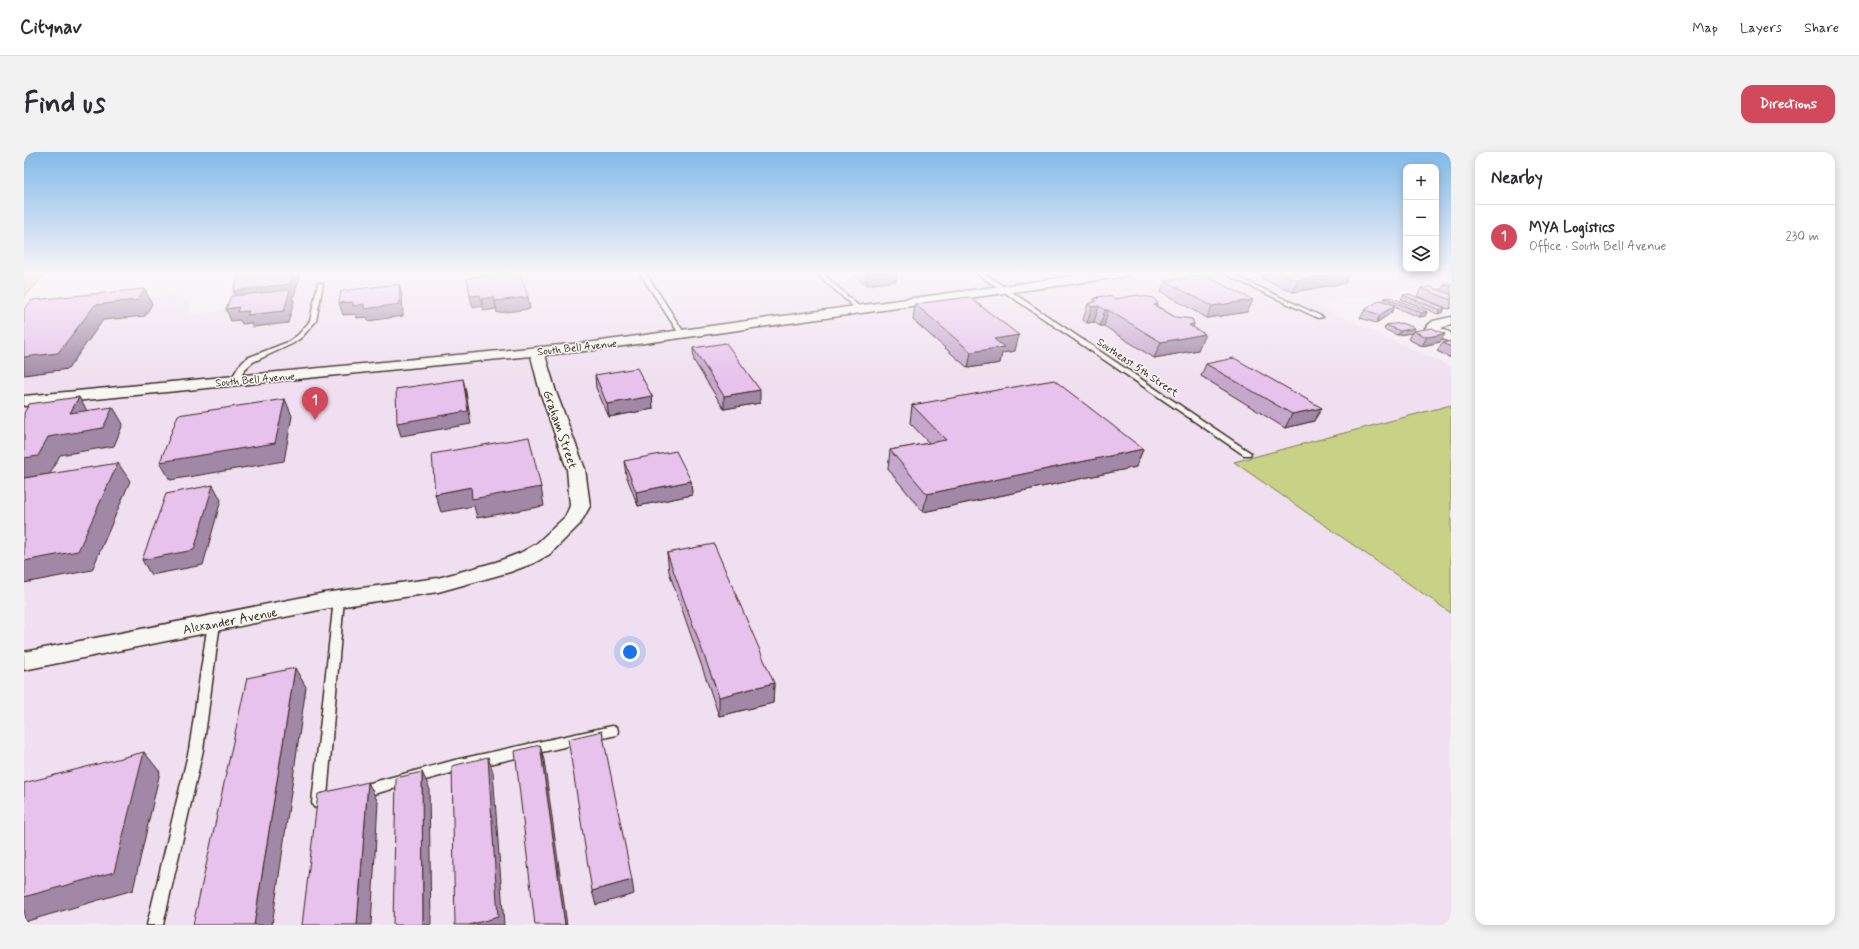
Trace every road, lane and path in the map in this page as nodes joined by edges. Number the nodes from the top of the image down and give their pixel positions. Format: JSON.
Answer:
{"nodes":[{"id":1,"x":315,"y":308,"type":"edge"},
{"id":2,"x":665,"y":308,"type":"edge"},
{"id":3,"x":866,"y":308,"type":"edge"},
{"id":4,"x":1031,"y":308,"type":"edge"},
{"id":5,"x":1301,"y":308,"type":"edge"},
{"id":6,"x":859,"y":309,"type":"joint"},
{"id":7,"x":1320,"y":317,"type":"dead end"},
{"id":8,"x":1451,"y":321,"type":"edge"},
{"id":9,"x":682,"y":334,"type":"junction"},
{"id":10,"x":1451,"y":339,"type":"edge"},
{"id":11,"x":537,"y":352,"type":"junction"},
{"id":12,"x":234,"y":381,"type":"junction"},
{"id":13,"x":24,"y":402,"type":"edge"},
{"id":14,"x":1247,"y":453,"type":"dead end"},
{"id":15,"x":438,"y":585,"type":"joint"},
{"id":16,"x":339,"y":599,"type":"junction"},
{"id":17,"x":214,"y":623,"type":"junction"},
{"id":18,"x":24,"y":661,"type":"edge"},
{"id":19,"x":612,"y":731,"type":"dead end"},
{"id":20,"x":350,"y":795,"type":"edge"},
{"id":21,"x":334,"y":799,"type":"edge"},
{"id":22,"x":155,"y":925,"type":"edge"}],
"edges":[{"from":1,"to":12,"type":"lane"},
{"from":2,"to":9,"type":"lane"},
{"from":3,"to":6,"type":"street","name":"South Bell Avenue"},
{"from":4,"to":14,"type":"lane","name":"Southeast 5th Street"},
{"from":5,"to":7,"type":"lane"},
{"from":6,"to":9,"type":"street","name":"South Bell Avenue"},
{"from":8,"to":10,"type":"street"},
{"from":9,"to":11,"type":"street","name":"South Bell Avenue"},
{"from":11,"to":12,"type":"street","name":"South Bell Avenue"},
{"from":11,"to":15,"type":"street","name":"Graham Street"},
{"from":12,"to":13,"type":"street","name":"South Bell Avenue"},
{"from":15,"to":16,"type":"street","name":"Alexander Avenue"},
{"from":16,"to":17,"type":"street","name":"Alexander Avenue"},
{"from":16,"to":21,"type":"lane"},
{"from":17,"to":18,"type":"street","name":"Alexander Avenue"},
{"from":17,"to":22,"type":"lane"},
{"from":19,"to":20,"type":"lane"}]}
